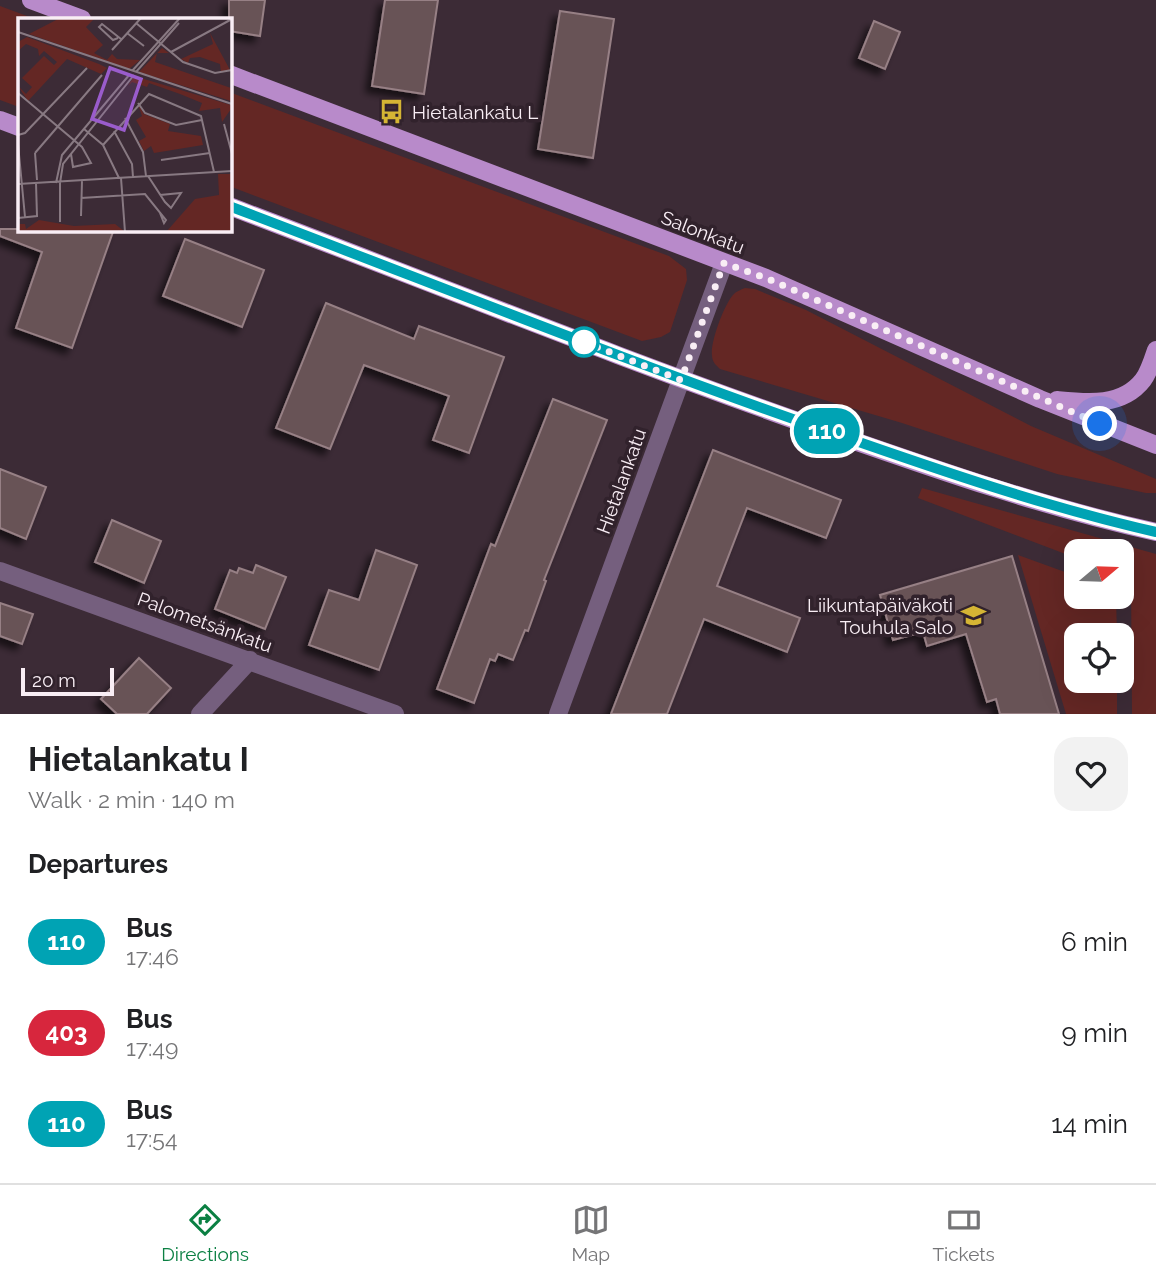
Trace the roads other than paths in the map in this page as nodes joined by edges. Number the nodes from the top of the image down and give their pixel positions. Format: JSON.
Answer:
{"nodes":[{"id":1,"x":31,"y":0,"type":"edge"},
{"id":2,"x":79,"y":18,"type":"edge"},
{"id":3,"x":231,"y":75,"type":"edge"},
{"id":4,"x":0,"y":120,"type":"edge"},
{"id":5,"x":18,"y":127,"type":"edge"},
{"id":6,"x":231,"y":207,"type":"edge"},
{"id":7,"x":724,"y":263,"type":"junction"},
{"id":8,"x":1156,"y":350,"type":"edge"},
{"id":9,"x":681,"y":380,"type":"junction"},
{"id":10,"x":1040,"y":398,"type":"junction"},
{"id":11,"x":1156,"y":445,"type":"edge"},
{"id":12,"x":1156,"y":531,"type":"edge"},
{"id":13,"x":0,"y":571,"type":"edge"},
{"id":14,"x":250,"y":660,"type":"junction"},
{"id":15,"x":200,"y":714,"type":"edge"},
{"id":16,"x":395,"y":714,"type":"edge"},
{"id":17,"x":558,"y":714,"type":"edge"}],
"edges":[{"from":1,"to":2,"type":"main road"},
{"from":3,"to":7,"type":"main road","name":"Salonkatu"},
{"from":4,"to":5,"type":"main road"},
{"from":6,"to":9,"type":"main road"},
{"from":7,"to":9,"type":"street","name":"Hietalankatu"},
{"from":7,"to":10,"type":"main road","name":"Salonkatu"},
{"from":8,"to":10,"type":"main road"},
{"from":9,"to":12,"type":"main road"},
{"from":9,"to":17,"type":"street","name":"Hietalankatu"},
{"from":10,"to":11,"type":"main road","name":"Salonkatu"},
{"from":13,"to":14,"type":"street","name":"Palometsänkatu"},
{"from":14,"to":15,"type":"street"},
{"from":14,"to":16,"type":"street","name":"Palometsänkatu"}]}
